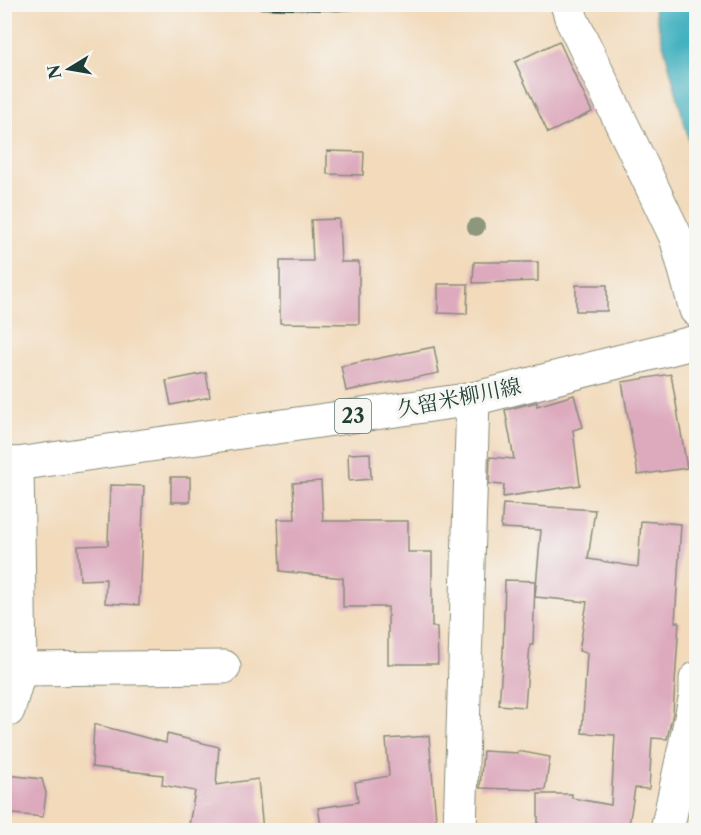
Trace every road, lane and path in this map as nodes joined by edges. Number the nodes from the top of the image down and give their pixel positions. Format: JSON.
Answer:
{"nodes":[{"id":1,"x":567,"y":4,"type":"edge"},
{"id":2,"x":696,"y":310,"type":"edge"},
{"id":3,"x":696,"y":342,"type":"edge"},
{"id":4,"x":473,"y":399,"type":"junction"},
{"id":5,"x":11,"y":463,"type":"edge"},
{"id":6,"x":224,"y":667,"type":"dead end"},
{"id":7,"x":20,"y":669,"type":"junction"},
{"id":8,"x":696,"y":679,"type":"edge"},
{"id":9,"x":4,"y":711,"type":"edge"},
{"id":10,"x":460,"y":831,"type":"edge"},
{"id":11,"x":667,"y":831,"type":"edge"}],
"edges":[{"from":1,"to":2,"type":"street"},
{"from":3,"to":4,"type":"street","name":"久留米柳川線","number":"23"},
{"from":4,"to":5,"type":"street","name":"久留米柳川線","number":"23"},
{"from":4,"to":10,"type":"street"},
{"from":5,"to":7,"type":"street"},
{"from":6,"to":7,"type":"street"},
{"from":7,"to":9,"type":"street"},
{"from":8,"to":11,"type":"street"}]}
